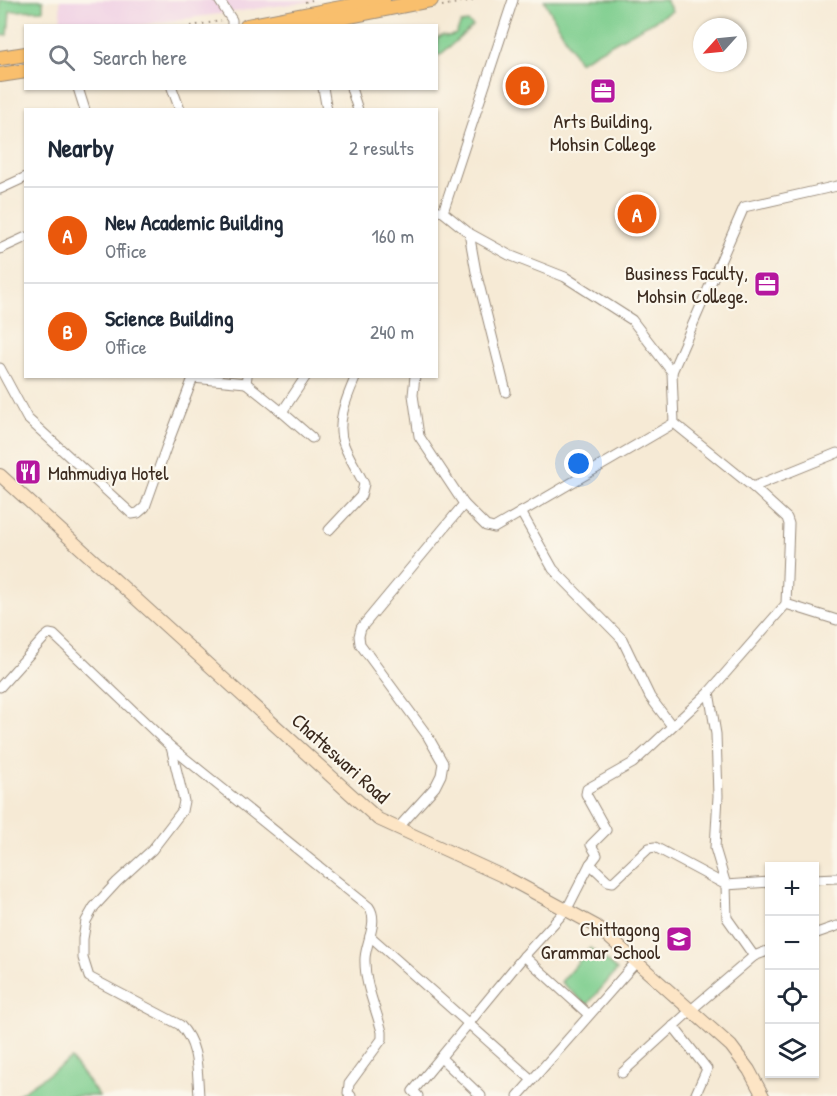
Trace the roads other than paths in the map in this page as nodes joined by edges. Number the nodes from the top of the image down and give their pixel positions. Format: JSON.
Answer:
{"nodes":[{"id":1,"x":219,"y":0,"type":"edge"},
{"id":2,"x":383,"y":0,"type":"edge"},
{"id":3,"x":431,"y":0,"type":"edge"},
{"id":4,"x":513,"y":0,"type":"edge"},
{"id":5,"x":327,"y":23,"type":"edge"},
{"id":6,"x":232,"y":24,"type":"edge"},
{"id":7,"x":257,"y":24,"type":"edge"},
{"id":8,"x":24,"y":54,"type":"edge"},
{"id":9,"x":0,"y":58,"type":"edge"},
{"id":10,"x":24,"y":71,"type":"edge"},
{"id":11,"x":0,"y":75,"type":"edge"},
{"id":12,"x":79,"y":90,"type":"edge"},
{"id":13,"x":173,"y":90,"type":"edge"},
{"id":14,"x":323,"y":90,"type":"edge"},
{"id":15,"x":352,"y":90,"type":"edge"},
{"id":16,"x":85,"y":108,"type":"edge"},
{"id":17,"x":179,"y":108,"type":"edge"},
{"id":18,"x":327,"y":108,"type":"edge"},
{"id":19,"x":357,"y":108,"type":"edge"},
{"id":20,"x":24,"y":178,"type":"edge"},
{"id":21,"x":837,"y":186,"type":"edge"},
{"id":22,"x":0,"y":189,"type":"edge"},
{"id":23,"x":440,"y":211,"type":"edge"},
{"id":24,"x":469,"y":233,"type":"junction"},
{"id":25,"x":24,"y":238,"type":"edge"},
{"id":26,"x":0,"y":249,"type":"edge"},
{"id":27,"x":0,"y":368,"type":"edge"},
{"id":28,"x":672,"y":372,"type":"junction"},
{"id":29,"x":192,"y":378,"type":"edge"},
{"id":30,"x":210,"y":378,"type":"edge"},
{"id":31,"x":305,"y":378,"type":"edge"},
{"id":32,"x":355,"y":378,"type":"edge"},
{"id":33,"x":415,"y":378,"type":"edge"},
{"id":34,"x":246,"y":380,"type":"edge"},
{"id":35,"x":506,"y":392,"type":"dead end"},
{"id":36,"x":282,"y":412,"type":"junction"},
{"id":37,"x":674,"y":423,"type":"junction"},
{"id":38,"x":312,"y":438,"type":"dead end"},
{"id":39,"x":837,"y":453,"type":"edge"},
{"id":40,"x":2,"y":480,"type":"edge"},
{"id":41,"x":753,"y":487,"type":"junction"},
{"id":42,"x":464,"y":504,"type":"junction"},
{"id":43,"x":521,"y":512,"type":"junction"},
{"id":44,"x":329,"y":530,"type":"dead end"},
{"id":45,"x":786,"y":604,"type":"junction"},
{"id":46,"x":837,"y":620,"type":"edge"},
{"id":47,"x":0,"y":687,"type":"edge"},
{"id":48,"x":709,"y":692,"type":"junction"},
{"id":49,"x":672,"y":726,"type":"junction"},
{"id":50,"x":171,"y":747,"type":"junction"},
{"id":51,"x":399,"y":828,"type":"junction"},
{"id":52,"x":590,"y":864,"type":"junction"},
{"id":53,"x":837,"y":878,"type":"edge"},
{"id":54,"x":819,"y":879,"type":"edge"},
{"id":55,"x":765,"y":882,"type":"edge"},
{"id":56,"x":726,"y":885,"type":"junction"},
{"id":57,"x":567,"y":909,"type":"junction"},
{"id":58,"x":837,"y":926,"type":"edge"},
{"id":59,"x":819,"y":932,"type":"edge"},
{"id":60,"x":370,"y":936,"type":"junction"},
{"id":61,"x":765,"y":952,"type":"edge"},
{"id":62,"x":524,"y":956,"type":"junction"},
{"id":63,"x":754,"y":956,"type":"junction"},
{"id":64,"x":637,"y":962,"type":"junction"},
{"id":65,"x":691,"y":1010,"type":"junction"},
{"id":66,"x":588,"y":1014,"type":"junction"},
{"id":67,"x":470,"y":1023,"type":"junction"},
{"id":68,"x":673,"y":1026,"type":"junction"},
{"id":69,"x":441,"y":1058,"type":"junction"},
{"id":70,"x":622,"y":1073,"type":"dead end"},
{"id":71,"x":532,"y":1080,"type":"junction"},
{"id":72,"x":199,"y":1096,"type":"edge"},
{"id":73,"x":351,"y":1096,"type":"edge"},
{"id":74,"x":418,"y":1096,"type":"edge"},
{"id":75,"x":481,"y":1096,"type":"edge"},
{"id":76,"x":518,"y":1096,"type":"edge"},
{"id":77,"x":695,"y":1096,"type":"edge"},
{"id":78,"x":764,"y":1096,"type":"edge"}],
"edges":[{"from":1,"to":6,"type":"street"},
{"from":2,"to":7,"type":"main road"},
{"from":3,"to":5,"type":"main road"},
{"from":4,"to":23,"type":"street"},
{"from":8,"to":9,"type":"main road"},
{"from":10,"to":11,"type":"main road"},
{"from":12,"to":16,"type":"street"},
{"from":13,"to":17,"type":"street"},
{"from":14,"to":18,"type":"street"},
{"from":15,"to":19,"type":"street"},
{"from":20,"to":22,"type":"street"},
{"from":21,"to":28,"type":"street"},
{"from":23,"to":24,"type":"street"},
{"from":24,"to":28,"type":"street"},
{"from":24,"to":35,"type":"street"},
{"from":25,"to":26,"type":"street"},
{"from":27,"to":29,"type":"street"},
{"from":28,"to":37,"type":"street"},
{"from":30,"to":34,"type":"street"},
{"from":31,"to":36,"type":"street"},
{"from":32,"to":44,"type":"street"},
{"from":33,"to":42,"type":"street"},
{"from":34,"to":36,"type":"street"},
{"from":36,"to":38,"type":"street"},
{"from":37,"to":41,"type":"street"},
{"from":37,"to":43,"type":"street"},
{"from":39,"to":41,"type":"street"},
{"from":40,"to":51,"type":"main road","name":"Chatteswari Road"},
{"from":41,"to":45,"type":"street"},
{"from":42,"to":43,"type":"street"},
{"from":42,"to":51,"type":"street"},
{"from":43,"to":49,"type":"street"},
{"from":45,"to":46,"type":"street"},
{"from":45,"to":48,"type":"street"},
{"from":47,"to":50,"type":"street"},
{"from":48,"to":49,"type":"street"},
{"from":48,"to":56,"type":"street"},
{"from":49,"to":52,"type":"street"},
{"from":50,"to":60,"type":"street"},
{"from":50,"to":72,"type":"street"},
{"from":51,"to":57,"type":"main road","name":"Chatteswari Road"},
{"from":52,"to":56,"type":"street"},
{"from":52,"to":57,"type":"street"},
{"from":53,"to":54,"type":"street"},
{"from":55,"to":56,"type":"street"},
{"from":56,"to":63,"type":"street"},
{"from":57,"to":62,"type":"street"},
{"from":57,"to":64,"type":"main road","name":"Chatteswari Road"},
{"from":58,"to":59,"type":"street"},
{"from":60,"to":67,"type":"street"},
{"from":60,"to":73,"type":"street"},
{"from":61,"to":63,"type":"street"},
{"from":62,"to":66,"type":"street"},
{"from":62,"to":67,"type":"street"},
{"from":63,"to":65,"type":"street"},
{"from":64,"to":65,"type":"main road","name":"Chatteswari Road"},
{"from":64,"to":66,"type":"street"},
{"from":65,"to":68,"type":"street"},
{"from":65,"to":78,"type":"main road","name":"Chatteswari Road"},
{"from":66,"to":71,"type":"street"},
{"from":67,"to":69,"type":"street"},
{"from":67,"to":71,"type":"street"},
{"from":68,"to":70,"type":"street"},
{"from":68,"to":77,"type":"street"},
{"from":69,"to":74,"type":"street"},
{"from":69,"to":75,"type":"street"},
{"from":71,"to":76,"type":"street"}]}
